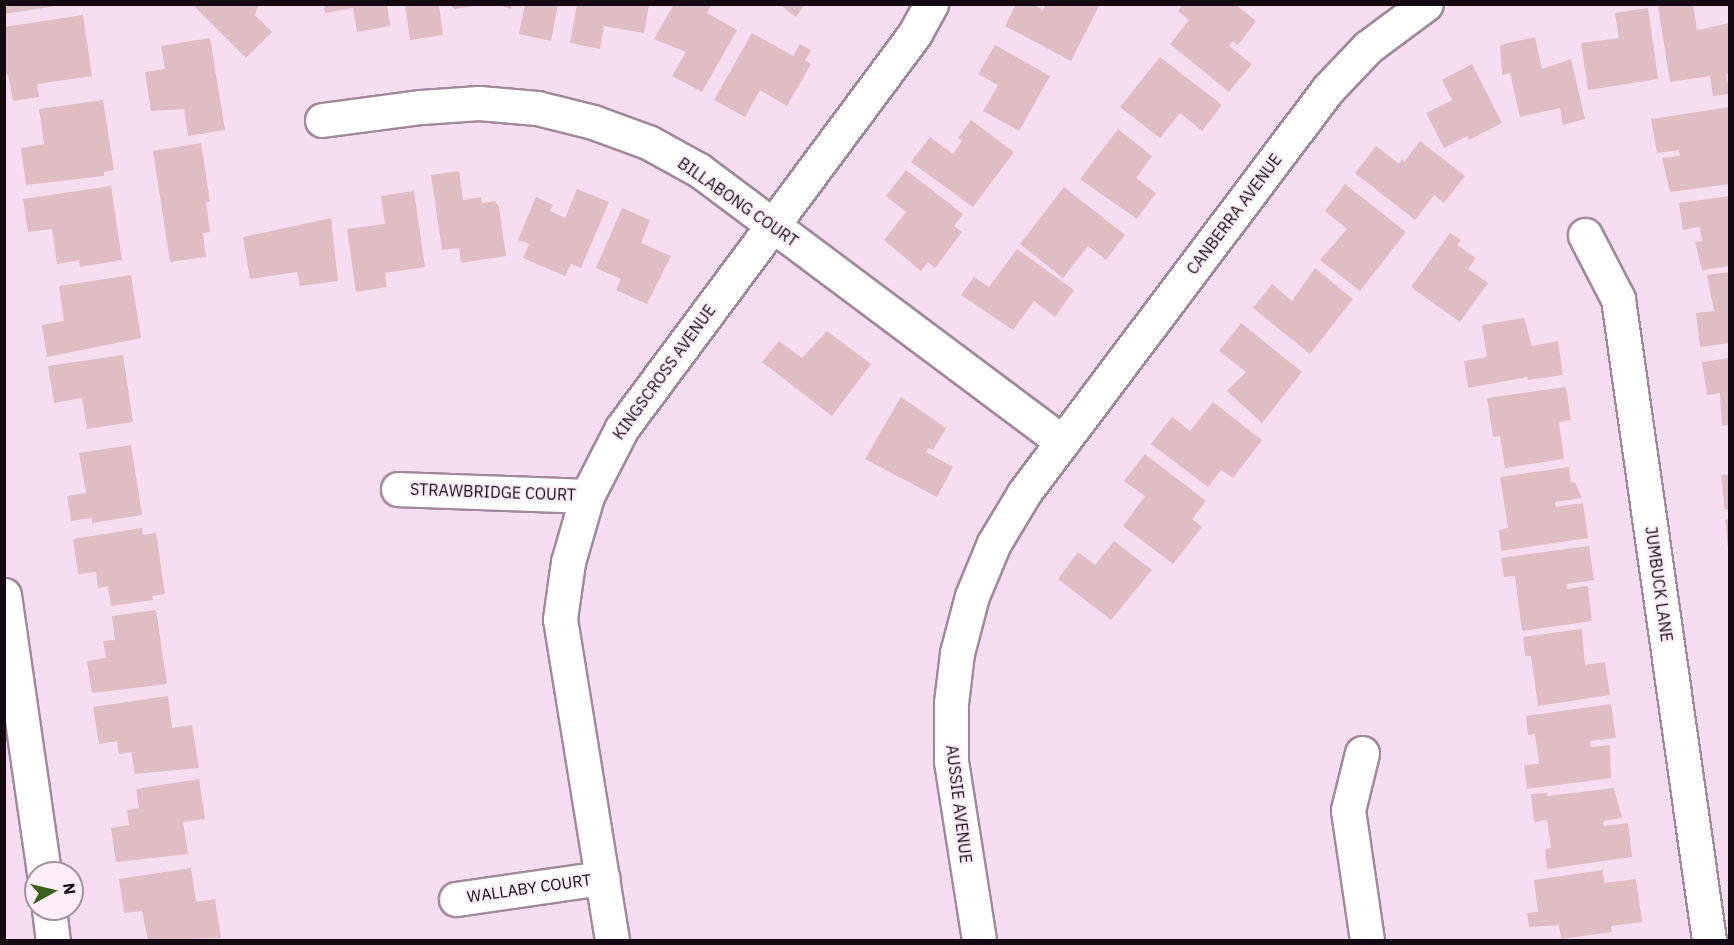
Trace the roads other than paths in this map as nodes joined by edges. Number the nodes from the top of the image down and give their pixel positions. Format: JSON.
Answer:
{"nodes":[{"id":1,"x":931,"y":4,"type":"edge"},
{"id":2,"x":1426,"y":4,"type":"edge"},
{"id":3,"x":322,"y":120,"type":"dead end"},
{"id":4,"x":772,"y":225,"type":"junction"},
{"id":5,"x":1585,"y":235,"type":"dead end"},
{"id":6,"x":1062,"y":442,"type":"junction"},
{"id":7,"x":398,"y":489,"type":"dead end"},
{"id":8,"x":587,"y":496,"type":"junction"},
{"id":9,"x":5,"y":607,"type":"edge"},
{"id":10,"x":1362,"y":753,"type":"dead end"},
{"id":11,"x":42,"y":861,"type":"edge"},
{"id":12,"x":602,"y":878,"type":"junction"},
{"id":13,"x":456,"y":899,"type":"dead end"},
{"id":14,"x":51,"y":921,"type":"edge"},
{"id":15,"x":53,"y":940,"type":"edge"},
{"id":16,"x":612,"y":940,"type":"edge"},
{"id":17,"x":979,"y":940,"type":"edge"},
{"id":18,"x":1367,"y":940,"type":"edge"},
{"id":19,"x":1709,"y":940,"type":"edge"}],
"edges":[{"from":1,"to":4,"type":"street","name":"KINGSCROSS AVENUE"},
{"from":2,"to":6,"type":"street","name":"CANBERRA AVENUE"},
{"from":3,"to":4,"type":"street","name":"BILLABONG COURT"},
{"from":4,"to":6,"type":"street","name":"BILLABONG COURT"},
{"from":4,"to":8,"type":"street","name":"KINGSCROSS AVENUE"},
{"from":5,"to":19,"type":"street","name":"JUMBUCK LANE"},
{"from":6,"to":17,"type":"street","name":"AUSSIE AVENUE"},
{"from":7,"to":8,"type":"street","name":"STRAWBRIDGE COURT"},
{"from":8,"to":12,"type":"street","name":"KINGSCROSS AVENUE"},
{"from":9,"to":11,"type":"street"},
{"from":10,"to":18,"type":"street"},
{"from":12,"to":13,"type":"street","name":"WALLABY COURT"},
{"from":12,"to":16,"type":"street","name":"KINGSCROSS AVENUE"},
{"from":14,"to":15,"type":"street"}]}
